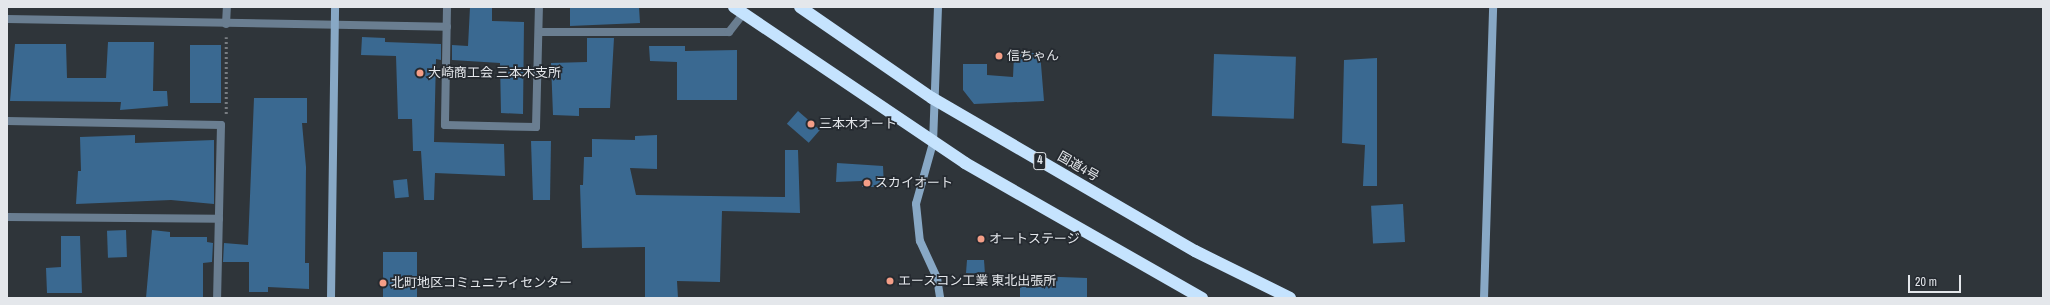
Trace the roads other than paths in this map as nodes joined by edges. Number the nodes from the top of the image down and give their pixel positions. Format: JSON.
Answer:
{"nodes":[{"id":1,"x":227,"y":7,"type":"edge"},
{"id":2,"x":335,"y":7,"type":"edge"},
{"id":3,"x":447,"y":7,"type":"edge"},
{"id":4,"x":539,"y":7,"type":"edge"},
{"id":5,"x":800,"y":7,"type":"edge"},
{"id":6,"x":938,"y":7,"type":"edge"},
{"id":7,"x":1493,"y":7,"type":"edge"},
{"id":8,"x":738,"y":10,"type":"edge"},
{"id":9,"x":7,"y":19,"type":"edge"},
{"id":10,"x":226,"y":24,"type":"junction"},
{"id":11,"x":335,"y":25,"type":"junction"},
{"id":12,"x":447,"y":27,"type":"junction"},
{"id":13,"x":538,"y":32,"type":"junction"},
{"id":14,"x":932,"y":98,"type":"junction"},
{"id":15,"x":7,"y":121,"type":"edge"},
{"id":16,"x":933,"y":143,"type":"junction"},
{"id":17,"x":7,"y":216,"type":"edge"},
{"id":18,"x":219,"y":219,"type":"junction"},
{"id":19,"x":218,"y":298,"type":"edge"},
{"id":20,"x":331,"y":298,"type":"edge"},
{"id":21,"x":940,"y":298,"type":"edge"},
{"id":22,"x":1202,"y":298,"type":"edge"},
{"id":23,"x":1290,"y":298,"type":"edge"},
{"id":24,"x":1484,"y":298,"type":"edge"}],
"edges":[{"from":1,"to":10,"type":"street"},
{"from":2,"to":11,"type":"street"},
{"from":3,"to":12,"type":"street"},
{"from":4,"to":13,"type":"street"},
{"from":5,"to":14,"type":"highway","name":"国道4号","number":"4"},
{"from":6,"to":14,"type":"street"},
{"from":7,"to":24,"type":"street"},
{"from":8,"to":13,"type":"street"},
{"from":8,"to":16,"type":"highway"},
{"from":9,"to":10,"type":"street"},
{"from":10,"to":11,"type":"street"},
{"from":11,"to":12,"type":"street"},
{"from":11,"to":20,"type":"street"},
{"from":12,"to":13,"type":"street"},
{"from":14,"to":16,"type":"street"},
{"from":14,"to":23,"type":"highway","name":"国道4号","number":"4"},
{"from":15,"to":18,"type":"street"},
{"from":16,"to":21,"type":"street"},
{"from":16,"to":22,"type":"highway"},
{"from":17,"to":18,"type":"street"},
{"from":18,"to":19,"type":"street"}]}
